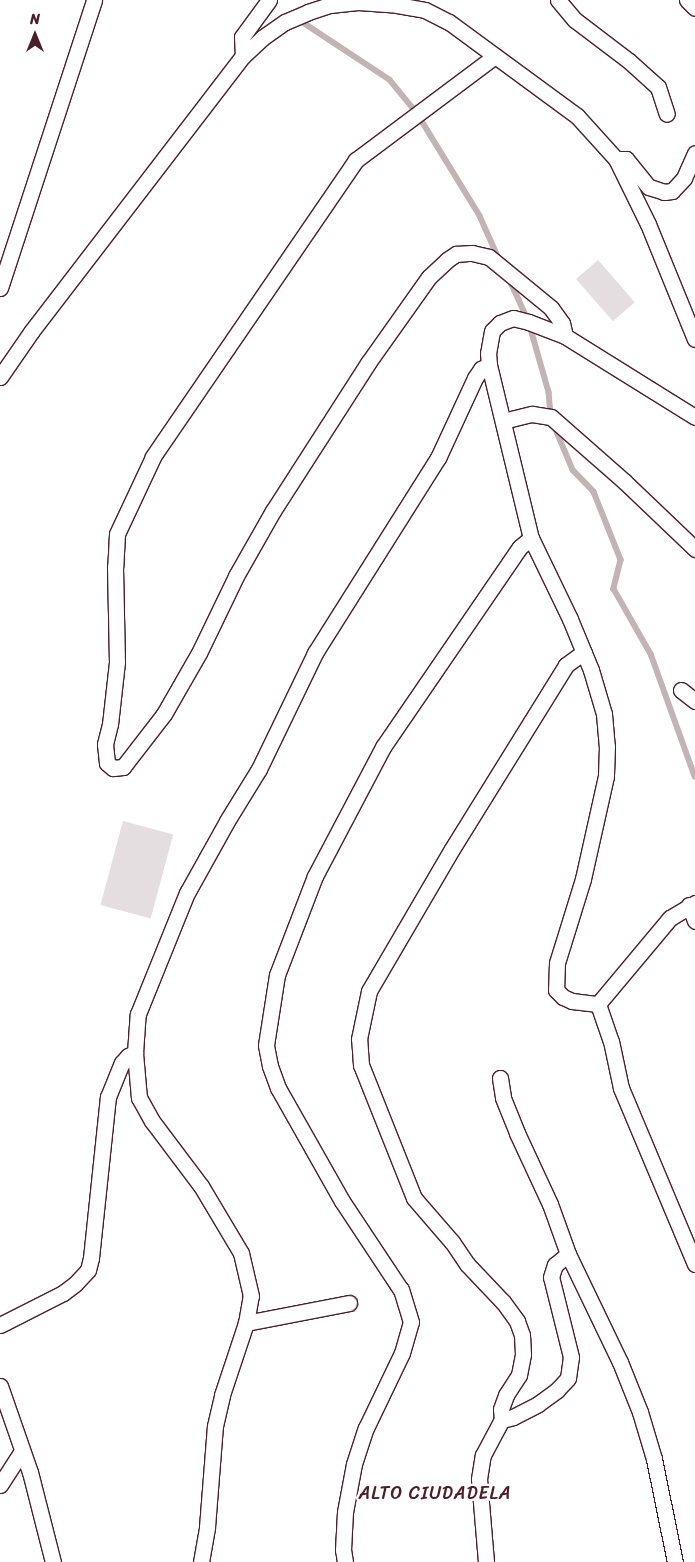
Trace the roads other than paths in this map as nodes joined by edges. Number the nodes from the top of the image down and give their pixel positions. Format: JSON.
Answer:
{"nodes":[{"id":1,"x":94,"y":0,"type":"edge"},
{"id":2,"x":269,"y":0,"type":"edge"},
{"id":3,"x":558,"y":0,"type":"edge"},
{"id":4,"x":687,"y":0,"type":"edge"},
{"id":5,"x":695,"y":8,"type":"edge"},
{"id":6,"x":243,"y":56,"type":"junction"},
{"id":7,"x":495,"y":56,"type":"junction"},
{"id":8,"x":666,"y":114,"type":"dead end"},
{"id":9,"x":695,"y":153,"type":"edge"},
{"id":10,"x":616,"y":160,"type":"junction"},
{"id":11,"x":0,"y":288,"type":"edge"},
{"id":12,"x":565,"y":336,"type":"junction"},
{"id":13,"x":695,"y":339,"type":"edge"},
{"id":14,"x":489,"y":365,"type":"junction"},
{"id":15,"x":0,"y":377,"type":"edge"},
{"id":16,"x":695,"y":417,"type":"edge"},
{"id":17,"x":503,"y":421,"type":"junction"},
{"id":18,"x":531,"y":538,"type":"junction"},
{"id":19,"x":695,"y":549,"type":"edge"},
{"id":20,"x":584,"y":652,"type":"junction"},
{"id":21,"x":681,"y":690,"type":"dead end"},
{"id":22,"x":695,"y":702,"type":"edge"},
{"id":23,"x":692,"y":904,"type":"edge"},
{"id":24,"x":695,"y":921,"type":"edge"},
{"id":25,"x":598,"y":1004,"type":"junction"},
{"id":26,"x":135,"y":1053,"type":"junction"},
{"id":27,"x":500,"y":1078,"type":"dead end"},
{"id":28,"x":568,"y":1254,"type":"junction"},
{"id":29,"x":695,"y":1264,"type":"edge"},
{"id":30,"x":349,"y":1303,"type":"dead end"},
{"id":31,"x":246,"y":1323,"type":"junction"},
{"id":32,"x":0,"y":1325,"type":"edge"},
{"id":33,"x":0,"y":1386,"type":"edge"},
{"id":34,"x":3,"y":1408,"type":"edge"},
{"id":35,"x":502,"y":1420,"type":"junction"},
{"id":36,"x":22,"y":1451,"type":"junction"},
{"id":37,"x":0,"y":1485,"type":"edge"},
{"id":38,"x":53,"y":1562,"type":"edge"},
{"id":39,"x":201,"y":1562,"type":"edge"},
{"id":40,"x":345,"y":1562,"type":"edge"},
{"id":41,"x":486,"y":1562,"type":"edge"},
{"id":42,"x":675,"y":1562,"type":"edge"}],
"edges":[{"from":1,"to":11,"type":"street"},
{"from":2,"to":6,"type":"street"},
{"from":3,"to":8,"type":"street"},
{"from":4,"to":5,"type":"street"},
{"from":6,"to":7,"type":"street"},
{"from":6,"to":15,"type":"street"},
{"from":7,"to":10,"type":"street"},
{"from":7,"to":12,"type":"street"},
{"from":9,"to":10,"type":"street"},
{"from":10,"to":13,"type":"street"},
{"from":12,"to":14,"type":"street"},
{"from":12,"to":16,"type":"street"},
{"from":14,"to":17,"type":"street"},
{"from":14,"to":26,"type":"street"},
{"from":17,"to":18,"type":"street"},
{"from":17,"to":19,"type":"street"},
{"from":18,"to":20,"type":"street"},
{"from":18,"to":40,"type":"street"},
{"from":20,"to":25,"type":"street"},
{"from":20,"to":35,"type":"street"},
{"from":21,"to":22,"type":"street"},
{"from":23,"to":24,"type":"street"},
{"from":23,"to":25,"type":"street"},
{"from":25,"to":29,"type":"street"},
{"from":26,"to":31,"type":"street"},
{"from":26,"to":32,"type":"street"},
{"from":27,"to":28,"type":"street"},
{"from":28,"to":35,"type":"street"},
{"from":28,"to":42,"type":"street"},
{"from":30,"to":31,"type":"street"},
{"from":31,"to":39,"type":"street"},
{"from":33,"to":34,"type":"street"},
{"from":34,"to":36,"type":"street"},
{"from":35,"to":41,"type":"street"},
{"from":36,"to":37,"type":"street"},
{"from":36,"to":38,"type":"street"}]}
